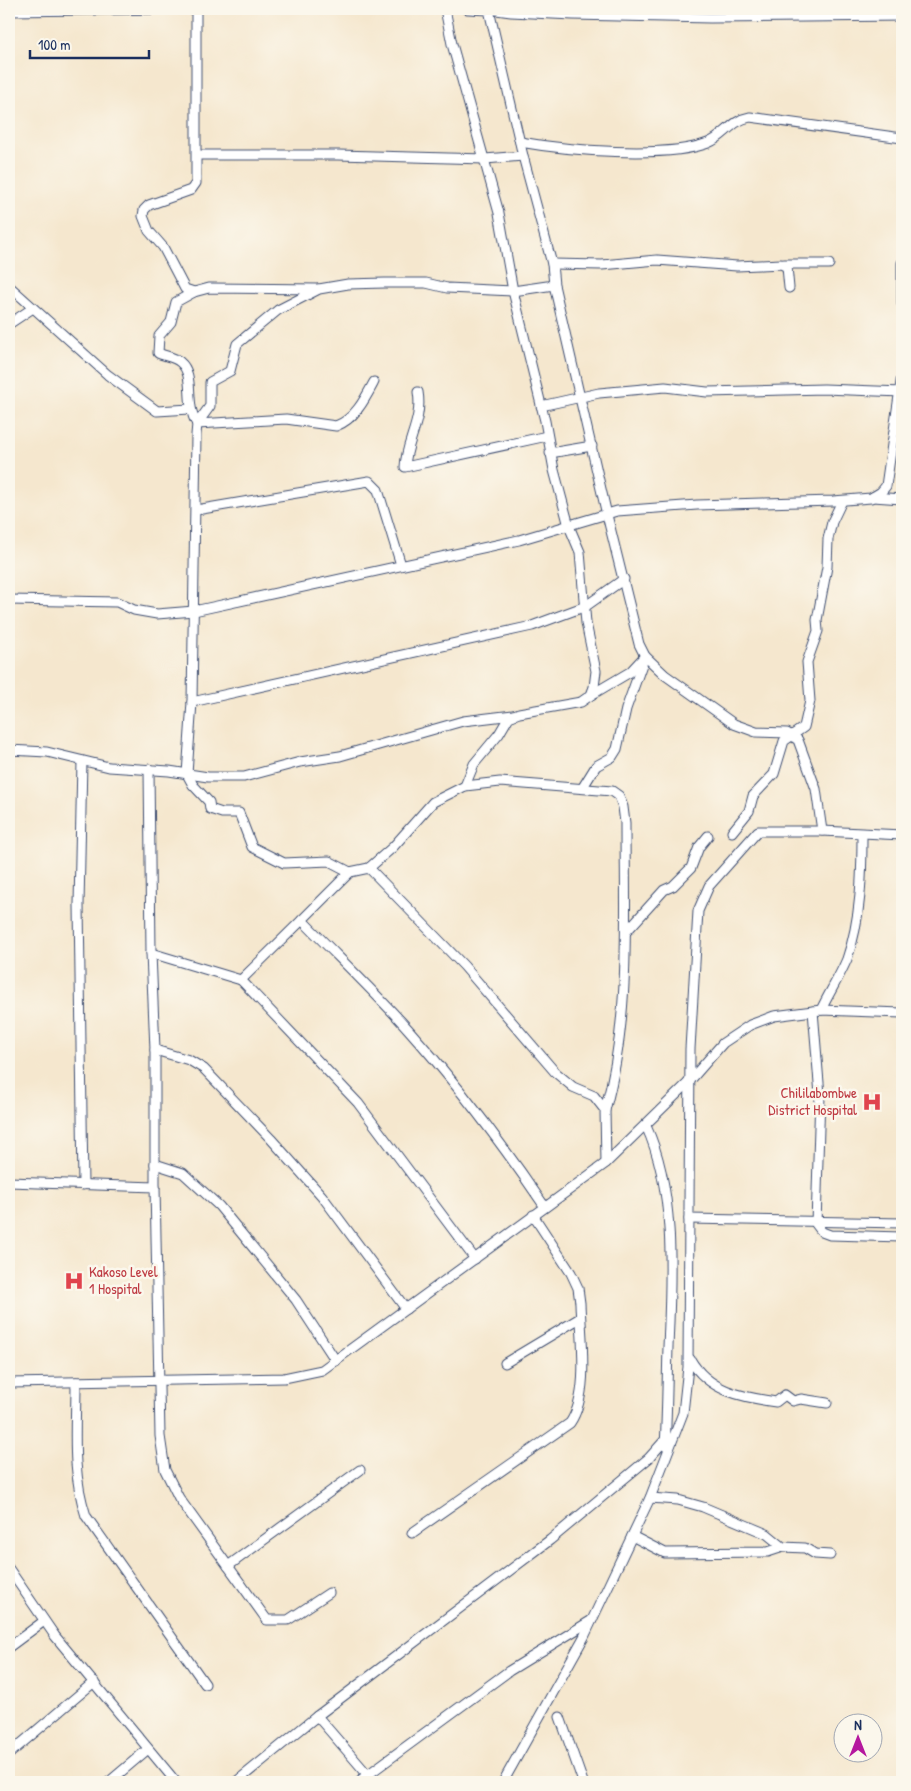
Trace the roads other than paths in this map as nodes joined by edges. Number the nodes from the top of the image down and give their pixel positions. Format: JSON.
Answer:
{"nodes":[{"id":1,"x":171,"y":9,"type":"edge"},
{"id":2,"x":196,"y":9,"type":"edge"},
{"id":3,"x":445,"y":9,"type":"edge"},
{"id":4,"x":467,"y":9,"type":"edge"},
{"id":5,"x":9,"y":10,"type":"edge"},
{"id":6,"x":489,"y":10,"type":"edge"},
{"id":7,"x":511,"y":11,"type":"edge"},
{"id":8,"x":574,"y":12,"type":"edge"},
{"id":9,"x":710,"y":13,"type":"edge"},
{"id":10,"x":816,"y":13,"type":"edge"},
{"id":11,"x":902,"y":16,"type":"edge"},
{"id":12,"x":902,"y":138,"type":"edge"},
{"id":13,"x":520,"y":142,"type":"junction"},
{"id":14,"x":197,"y":155,"type":"junction"},
{"id":15,"x":523,"y":156,"type":"junction"},
{"id":16,"x":485,"y":159,"type":"junction"},
{"id":17,"x":902,"y":263,"type":"edge"},
{"id":18,"x":552,"y":264,"type":"junction"},
{"id":19,"x":784,"y":264,"type":"junction"},
{"id":20,"x":829,"y":264,"type":"dead end"},
{"id":21,"x":554,"y":285,"type":"junction"},
{"id":22,"x":9,"y":286,"type":"edge"},
{"id":23,"x":789,"y":288,"type":"dead end"},
{"id":24,"x":318,"y":289,"type":"junction"},
{"id":25,"x":513,"y":291,"type":"junction"},
{"id":26,"x":194,"y":292,"type":"junction"},
{"id":27,"x":902,"y":304,"type":"edge"},
{"id":28,"x":33,"y":308,"type":"junction"},
{"id":29,"x":9,"y":324,"type":"edge"},
{"id":30,"x":902,"y":375,"type":"edge"},
{"id":31,"x":374,"y":382,"type":"dead end"},
{"id":32,"x":418,"y":392,"type":"dead end"},
{"id":33,"x":902,"y":392,"type":"edge"},
{"id":34,"x":581,"y":396,"type":"junction"},
{"id":35,"x":541,"y":406,"type":"junction"},
{"id":36,"x":190,"y":409,"type":"junction"},
{"id":37,"x":197,"y":424,"type":"junction"},
{"id":38,"x":547,"y":436,"type":"junction"},
{"id":39,"x":592,"y":446,"type":"junction"},
{"id":40,"x":550,"y":453,"type":"junction"},
{"id":41,"x":873,"y":497,"type":"junction"},
{"id":42,"x":902,"y":499,"type":"edge"},
{"id":43,"x":842,"y":501,"type":"junction"},
{"id":44,"x":196,"y":510,"type":"junction"},
{"id":45,"x":607,"y":515,"type":"junction"},
{"id":46,"x":569,"y":526,"type":"junction"},
{"id":47,"x":401,"y":564,"type":"junction"},
{"id":48,"x":624,"y":579,"type":"junction"},
{"id":49,"x":9,"y":600,"type":"edge"},
{"id":50,"x":586,"y":606,"type":"junction"},
{"id":51,"x":194,"y":611,"type":"junction"},
{"id":52,"x":645,"y":656,"type":"junction"},
{"id":53,"x":591,"y":695,"type":"junction"},
{"id":54,"x":192,"y":702,"type":"junction"},
{"id":55,"x":513,"y":715,"type":"junction"},
{"id":56,"x":793,"y":736,"type":"junction"},
{"id":57,"x":9,"y":750,"type":"edge"},
{"id":58,"x":82,"y":761,"type":"junction"},
{"id":59,"x":149,"y":769,"type":"junction"},
{"id":60,"x":187,"y":774,"type":"junction"},
{"id":61,"x":465,"y":786,"type":"junction"},
{"id":62,"x":583,"y":787,"type":"junction"},
{"id":63,"x":822,"y":831,"type":"junction"},
{"id":64,"x":732,"y":832,"type":"dead end"},
{"id":65,"x":862,"y":834,"type":"junction"},
{"id":66,"x":902,"y":834,"type":"edge"},
{"id":67,"x":708,"y":836,"type":"dead end"},
{"id":68,"x":369,"y":868,"type":"junction"},
{"id":69,"x":350,"y":872,"type":"junction"},
{"id":70,"x":302,"y":920,"type":"junction"},
{"id":71,"x":626,"y":932,"type":"junction"},
{"id":72,"x":152,"y":953,"type":"junction"},
{"id":73,"x":241,"y":980,"type":"junction"},
{"id":74,"x":817,"y":1011,"type":"junction"},
{"id":75,"x":902,"y":1013,"type":"edge"},
{"id":76,"x":156,"y":1050,"type":"junction"},
{"id":77,"x":690,"y":1081,"type":"junction"},
{"id":78,"x":605,"y":1110,"type":"junction"},
{"id":79,"x":646,"y":1126,"type":"junction"},
{"id":80,"x":606,"y":1163,"type":"junction"},
{"id":81,"x":155,"y":1164,"type":"junction"},
{"id":82,"x":9,"y":1182,"type":"edge"},
{"id":83,"x":84,"y":1185,"type":"junction"},
{"id":84,"x":155,"y":1187,"type":"junction"},
{"id":85,"x":545,"y":1207,"type":"junction"},
{"id":86,"x":533,"y":1215,"type":"junction"},
{"id":87,"x":689,"y":1219,"type":"junction"},
{"id":88,"x":816,"y":1221,"type":"junction"},
{"id":89,"x":901,"y":1224,"type":"edge"},
{"id":90,"x":902,"y":1237,"type":"edge"},
{"id":91,"x":475,"y":1258,"type":"junction"},
{"id":92,"x":406,"y":1309,"type":"junction"},
{"id":93,"x":580,"y":1318,"type":"junction"},
{"id":94,"x":688,"y":1357,"type":"junction"},
{"id":95,"x":336,"y":1361,"type":"junction"},
{"id":96,"x":505,"y":1363,"type":"dead end"},
{"id":97,"x":158,"y":1380,"type":"junction"},
{"id":98,"x":76,"y":1382,"type":"junction"},
{"id":99,"x":9,"y":1383,"type":"edge"},
{"id":100,"x":828,"y":1403,"type":"dead end"},
{"id":101,"x":666,"y":1440,"type":"junction"},
{"id":102,"x":664,"y":1461,"type":"junction"},
{"id":103,"x":360,"y":1470,"type":"dead end"},
{"id":104,"x":650,"y":1498,"type":"junction"},
{"id":105,"x":412,"y":1533,"type":"dead end"},
{"id":106,"x":632,"y":1536,"type":"junction"},
{"id":107,"x":783,"y":1547,"type":"junction"},
{"id":108,"x":830,"y":1555,"type":"dead end"},
{"id":109,"x":228,"y":1566,"type":"junction"},
{"id":110,"x":9,"y":1569,"type":"edge"},
{"id":111,"x":329,"y":1593,"type":"dead end"},
{"id":112,"x":592,"y":1620,"type":"junction"},
{"id":113,"x":44,"y":1621,"type":"junction"},
{"id":114,"x":9,"y":1647,"type":"edge"},
{"id":115,"x":94,"y":1682,"type":"junction"},
{"id":116,"x":205,"y":1684,"type":"dead end"},
{"id":117,"x":317,"y":1716,"type":"junction"},
{"id":118,"x":560,"y":1717,"type":"dead end"},
{"id":119,"x":148,"y":1749,"type":"junction"},
{"id":120,"x":9,"y":1754,"type":"edge"},
{"id":121,"x":368,"y":1775,"type":"junction"},
{"id":122,"x":109,"y":1782,"type":"edge"},
{"id":123,"x":176,"y":1782,"type":"edge"},
{"id":124,"x":236,"y":1782,"type":"edge"},
{"id":125,"x":358,"y":1782,"type":"edge"},
{"id":126,"x":374,"y":1782,"type":"edge"},
{"id":127,"x":503,"y":1782,"type":"edge"},
{"id":128,"x":583,"y":1782,"type":"edge"}],
"edges":[{"from":1,"to":5,"type":"street"},
{"from":2,"to":14,"type":"street"},
{"from":3,"to":16,"type":"street"},
{"from":4,"to":6,"type":"street"},
{"from":6,"to":7,"type":"street"},
{"from":6,"to":13,"type":"street"},
{"from":7,"to":8,"type":"street"},
{"from":8,"to":9,"type":"street"},
{"from":9,"to":10,"type":"street"},
{"from":10,"to":11,"type":"street"},
{"from":12,"to":13,"type":"street"},
{"from":13,"to":15,"type":"street"},
{"from":14,"to":16,"type":"street"},
{"from":14,"to":26,"type":"street"},
{"from":15,"to":16,"type":"street"},
{"from":15,"to":18,"type":"street"},
{"from":16,"to":25,"type":"street"},
{"from":17,"to":27,"type":"street"},
{"from":18,"to":19,"type":"street"},
{"from":18,"to":21,"type":"street"},
{"from":19,"to":20,"type":"street"},
{"from":19,"to":23,"type":"street"},
{"from":21,"to":25,"type":"street"},
{"from":21,"to":34,"type":"street"},
{"from":22,"to":28,"type":"street"},
{"from":24,"to":25,"type":"street"},
{"from":24,"to":26,"type":"street"},
{"from":24,"to":37,"type":"street"},
{"from":25,"to":35,"type":"street"},
{"from":26,"to":36,"type":"street"},
{"from":28,"to":29,"type":"street"},
{"from":28,"to":36,"type":"street"},
{"from":30,"to":33,"type":"street"},
{"from":31,"to":37,"type":"street"},
{"from":32,"to":38,"type":"street"},
{"from":33,"to":34,"type":"street"},
{"from":33,"to":41,"type":"street"},
{"from":34,"to":35,"type":"street"},
{"from":34,"to":39,"type":"street"},
{"from":35,"to":38,"type":"street"},
{"from":36,"to":37,"type":"street"},
{"from":37,"to":44,"type":"street"},
{"from":38,"to":40,"type":"street"},
{"from":39,"to":40,"type":"street"},
{"from":39,"to":45,"type":"street"},
{"from":40,"to":46,"type":"street"},
{"from":41,"to":42,"type":"street"},
{"from":41,"to":43,"type":"street"},
{"from":43,"to":45,"type":"street"},
{"from":43,"to":56,"type":"street"},
{"from":44,"to":47,"type":"street"},
{"from":44,"to":51,"type":"street"},
{"from":45,"to":46,"type":"street"},
{"from":45,"to":48,"type":"street"},
{"from":46,"to":47,"type":"street"},
{"from":46,"to":50,"type":"street"},
{"from":47,"to":51,"type":"street"},
{"from":48,"to":50,"type":"street"},
{"from":48,"to":52,"type":"street"},
{"from":49,"to":51,"type":"street"},
{"from":50,"to":53,"type":"street"},
{"from":50,"to":54,"type":"street"},
{"from":51,"to":54,"type":"street"},
{"from":52,"to":53,"type":"street"},
{"from":52,"to":56,"type":"street"},
{"from":52,"to":62,"type":"street"},
{"from":53,"to":55,"type":"street"},
{"from":54,"to":60,"type":"street"},
{"from":55,"to":60,"type":"street"},
{"from":55,"to":61,"type":"street"},
{"from":56,"to":63,"type":"street"},
{"from":56,"to":64,"type":"street"},
{"from":57,"to":58,"type":"street"},
{"from":58,"to":59,"type":"street"},
{"from":58,"to":83,"type":"street"},
{"from":59,"to":60,"type":"street"},
{"from":59,"to":72,"type":"street"},
{"from":60,"to":69,"type":"street"},
{"from":61,"to":62,"type":"street"},
{"from":61,"to":68,"type":"street"},
{"from":62,"to":71,"type":"street"},
{"from":63,"to":65,"type":"street"},
{"from":63,"to":77,"type":"street"},
{"from":65,"to":66,"type":"street"},
{"from":65,"to":74,"type":"street"},
{"from":67,"to":71,"type":"street"},
{"from":68,"to":69,"type":"street"},
{"from":68,"to":78,"type":"street"},
{"from":69,"to":70,"type":"street"},
{"from":70,"to":73,"type":"street"},
{"from":70,"to":85,"type":"street"},
{"from":71,"to":78,"type":"street"},
{"from":72,"to":73,"type":"street"},
{"from":72,"to":76,"type":"street"},
{"from":73,"to":91,"type":"street"},
{"from":74,"to":75,"type":"street"},
{"from":74,"to":77,"type":"street"},
{"from":74,"to":88,"type":"street"},
{"from":76,"to":81,"type":"street"},
{"from":76,"to":92,"type":"street"},
{"from":77,"to":79,"type":"street"},
{"from":77,"to":87,"type":"street"},
{"from":78,"to":80,"type":"street"},
{"from":79,"to":80,"type":"street"},
{"from":79,"to":101,"type":"street"},
{"from":80,"to":85,"type":"street"},
{"from":81,"to":84,"type":"street"},
{"from":81,"to":95,"type":"street"},
{"from":82,"to":83,"type":"street"},
{"from":83,"to":84,"type":"street"},
{"from":84,"to":97,"type":"street"},
{"from":85,"to":86,"type":"street"},
{"from":86,"to":91,"type":"street"},
{"from":86,"to":93,"type":"street"},
{"from":87,"to":88,"type":"street"},
{"from":87,"to":94,"type":"street"},
{"from":88,"to":89,"type":"street"},
{"from":88,"to":90,"type":"street"},
{"from":91,"to":92,"type":"street"},
{"from":92,"to":95,"type":"street"},
{"from":93,"to":96,"type":"street"},
{"from":93,"to":105,"type":"street"},
{"from":94,"to":100,"type":"street"},
{"from":94,"to":102,"type":"street"},
{"from":95,"to":97,"type":"street"},
{"from":97,"to":98,"type":"street"},
{"from":97,"to":109,"type":"street"},
{"from":98,"to":99,"type":"street"},
{"from":98,"to":116,"type":"street"},
{"from":101,"to":102,"type":"street"},
{"from":101,"to":117,"type":"street"},
{"from":102,"to":104,"type":"street"},
{"from":103,"to":109,"type":"street"},
{"from":104,"to":106,"type":"street"},
{"from":104,"to":107,"type":"street"},
{"from":106,"to":107,"type":"street"},
{"from":106,"to":112,"type":"street"},
{"from":107,"to":108,"type":"street"},
{"from":109,"to":111,"type":"street"},
{"from":110,"to":113,"type":"street"},
{"from":112,"to":121,"type":"street"},
{"from":112,"to":127,"type":"street"},
{"from":113,"to":114,"type":"street"},
{"from":113,"to":115,"type":"street"},
{"from":115,"to":119,"type":"street"},
{"from":115,"to":120,"type":"street"},
{"from":117,"to":121,"type":"street"},
{"from":117,"to":124,"type":"street"},
{"from":118,"to":128,"type":"street"},
{"from":119,"to":122,"type":"street"},
{"from":119,"to":123,"type":"street"},
{"from":121,"to":125,"type":"street"},
{"from":121,"to":126,"type":"street"}]}
